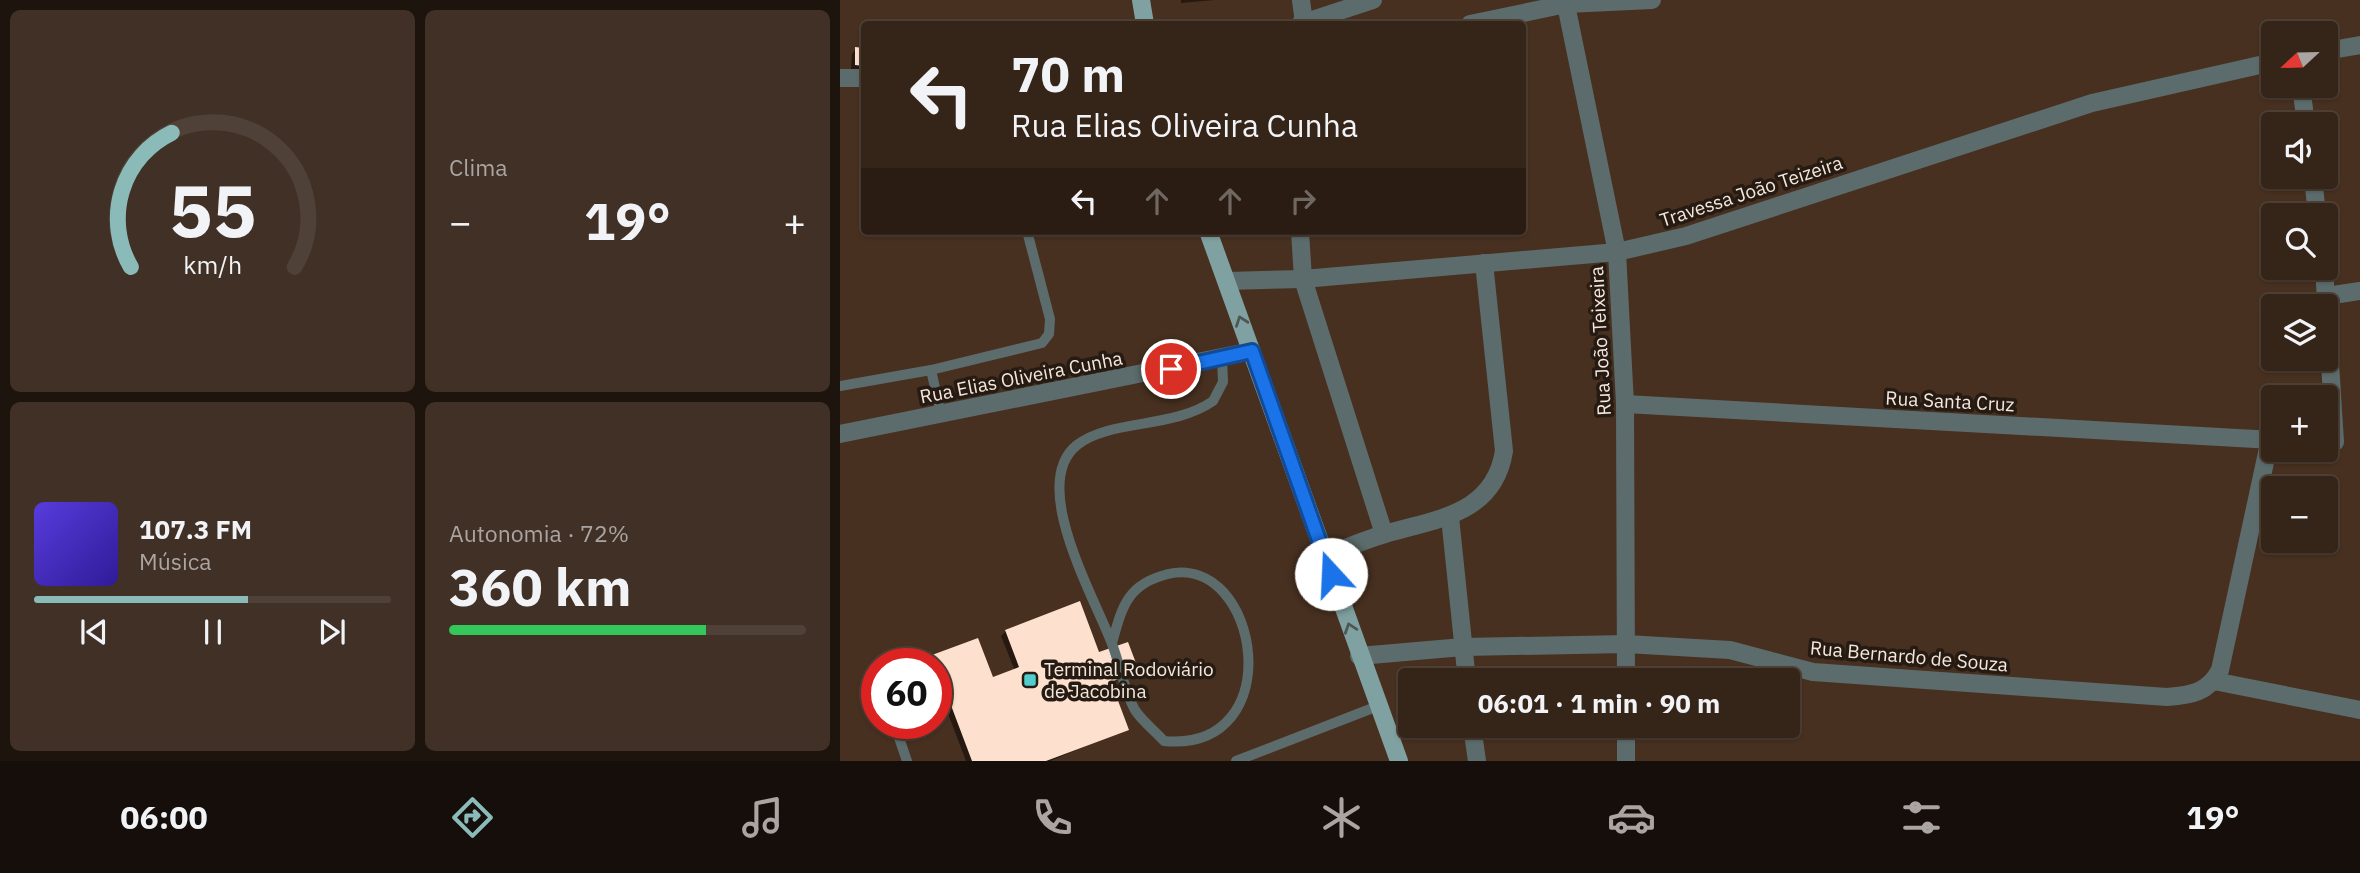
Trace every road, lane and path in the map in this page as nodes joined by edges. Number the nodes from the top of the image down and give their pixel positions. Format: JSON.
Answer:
{"nodes":[{"id":1,"x":1140,"y":0,"type":"edge"},
{"id":2,"x":1301,"y":0,"type":"edge"},
{"id":3,"x":1373,"y":0,"type":"edge"},
{"id":4,"x":1652,"y":0,"type":"edge"},
{"id":5,"x":1565,"y":2,"type":"edge"},
{"id":6,"x":1144,"y":21,"type":"edge"},
{"id":7,"x":1302,"y":21,"type":"edge"},
{"id":8,"x":1311,"y":21,"type":"edge"},
{"id":9,"x":1483,"y":21,"type":"edge"},
{"id":10,"x":2360,"y":45,"type":"edge"},
{"id":11,"x":2338,"y":49,"type":"edge"},
{"id":12,"x":2261,"y":65,"type":"edge"},
{"id":13,"x":840,"y":78,"type":"edge"},
{"id":14,"x":861,"y":78,"type":"edge"},
{"id":15,"x":1028,"y":235,"type":"edge"},
{"id":16,"x":1210,"y":235,"type":"edge"},
{"id":17,"x":1300,"y":235,"type":"edge"},
{"id":18,"x":1617,"y":252,"type":"junction"},
{"id":19,"x":1485,"y":263,"type":"junction"},
{"id":20,"x":1303,"y":279,"type":"junction"},
{"id":21,"x":1227,"y":281,"type":"junction"},
{"id":22,"x":2360,"y":291,"type":"edge"},
{"id":23,"x":2338,"y":294,"type":"edge"},
{"id":24,"x":1252,"y":351,"type":"junction"},
{"id":25,"x":1222,"y":359,"type":"junction"},
{"id":26,"x":930,"y":370,"type":"junction"},
{"id":27,"x":840,"y":386,"type":"edge"},
{"id":28,"x":1625,"y":404,"type":"junction"},
{"id":29,"x":941,"y":414,"type":"junction"},
{"id":30,"x":840,"y":434,"type":"edge"},
{"id":31,"x":2261,"y":439,"type":"edge"},
{"id":32,"x":2266,"y":462,"type":"edge"},
{"id":33,"x":1450,"y":517,"type":"junction"},
{"id":34,"x":1384,"y":534,"type":"junction"},
{"id":35,"x":1324,"y":556,"type":"junction"},
{"id":36,"x":1112,"y":643,"type":"junction"},
{"id":37,"x":1626,"y":645,"type":"junction"},
{"id":38,"x":1463,"y":647,"type":"junction"},
{"id":39,"x":1359,"y":656,"type":"junction"},
{"id":40,"x":1465,"y":668,"type":"edge"},
{"id":41,"x":1626,"y":668,"type":"edge"},
{"id":42,"x":2214,"y":681,"type":"junction"},
{"id":43,"x":1378,"y":706,"type":"junction"},
{"id":44,"x":2360,"y":710,"type":"edge"},
{"id":45,"x":1474,"y":738,"type":"edge"},
{"id":46,"x":1626,"y":738,"type":"edge"},
{"id":47,"x":899,"y":739,"type":"edge"},
{"id":48,"x":907,"y":761,"type":"edge"},
{"id":49,"x":1236,"y":761,"type":"edge"},
{"id":50,"x":1399,"y":761,"type":"edge"},
{"id":51,"x":1477,"y":761,"type":"edge"},
{"id":52,"x":1626,"y":761,"type":"edge"}],
"edges":[{"from":1,"to":6,"type":"main road"},
{"from":2,"to":7,"type":"street"},
{"from":3,"to":8,"type":"street"},
{"from":4,"to":5,"type":"street"},
{"from":5,"to":9,"type":"street"},
{"from":5,"to":18,"type":"street","name":"Rua João Teixeira"},
{"from":10,"to":11,"type":"street"},
{"from":12,"to":18,"type":"street","name":"Travessa João Teizeira"},
{"from":13,"to":14,"type":"street"},
{"from":15,"to":26,"type":"lane"},
{"from":16,"to":21,"type":"main road"},
{"from":17,"to":20,"type":"street"},
{"from":18,"to":19,"type":"street","name":"Travessa João Teizeira"},
{"from":18,"to":28,"type":"street","name":"Rua João Teixeira"},
{"from":19,"to":20,"type":"street","name":"Travessa João Teizeira"},
{"from":19,"to":33,"type":"street"},
{"from":20,"to":21,"type":"street","name":"Travessa João Teizeira"},
{"from":20,"to":34,"type":"street"},
{"from":24,"to":21,"type":"main road","one_way":true},
{"from":22,"to":23,"type":"street"},
{"from":24,"to":25,"type":"street","name":"Rua Elias Oliveira Cunha"},
{"from":24,"to":35,"type":"main road"},
{"from":25,"to":29,"type":"street","name":"Rua Elias Oliveira Cunha"},
{"from":25,"to":36,"type":"lane"},
{"from":26,"to":27,"type":"lane"},
{"from":26,"to":29,"type":"lane"},
{"from":28,"to":31,"type":"street","name":"Rua Santa Cruz"},
{"from":28,"to":37,"type":"street","name":"Rua João Teixeira"},
{"from":29,"to":30,"type":"street","name":"Rua Elias Oliveira Cunha"},
{"from":32,"to":42,"type":"street"},
{"from":33,"to":34,"type":"street"},
{"from":33,"to":38,"type":"street"},
{"from":34,"to":35,"type":"street"},
{"from":39,"to":35,"type":"main road","one_way":true},
{"from":36,"to":36,"type":"lane"},
{"from":37,"to":38,"type":"street","name":"Rua Bernardo de Souza"},
{"from":37,"to":41,"type":"street","name":"Rua João Teixeira"},
{"from":37,"to":42,"type":"street","name":"Rua Bernardo de Souza"},
{"from":38,"to":39,"type":"street","name":"Rua Bernardo de Souza"},
{"from":38,"to":40,"type":"street"},
{"from":39,"to":43,"type":"main road"},
{"from":42,"to":44,"type":"street"},
{"from":43,"to":49,"type":"lane"},
{"from":43,"to":50,"type":"main road"},
{"from":45,"to":51,"type":"street"},
{"from":46,"to":52,"type":"street"},
{"from":47,"to":48,"type":"lane"}]}
